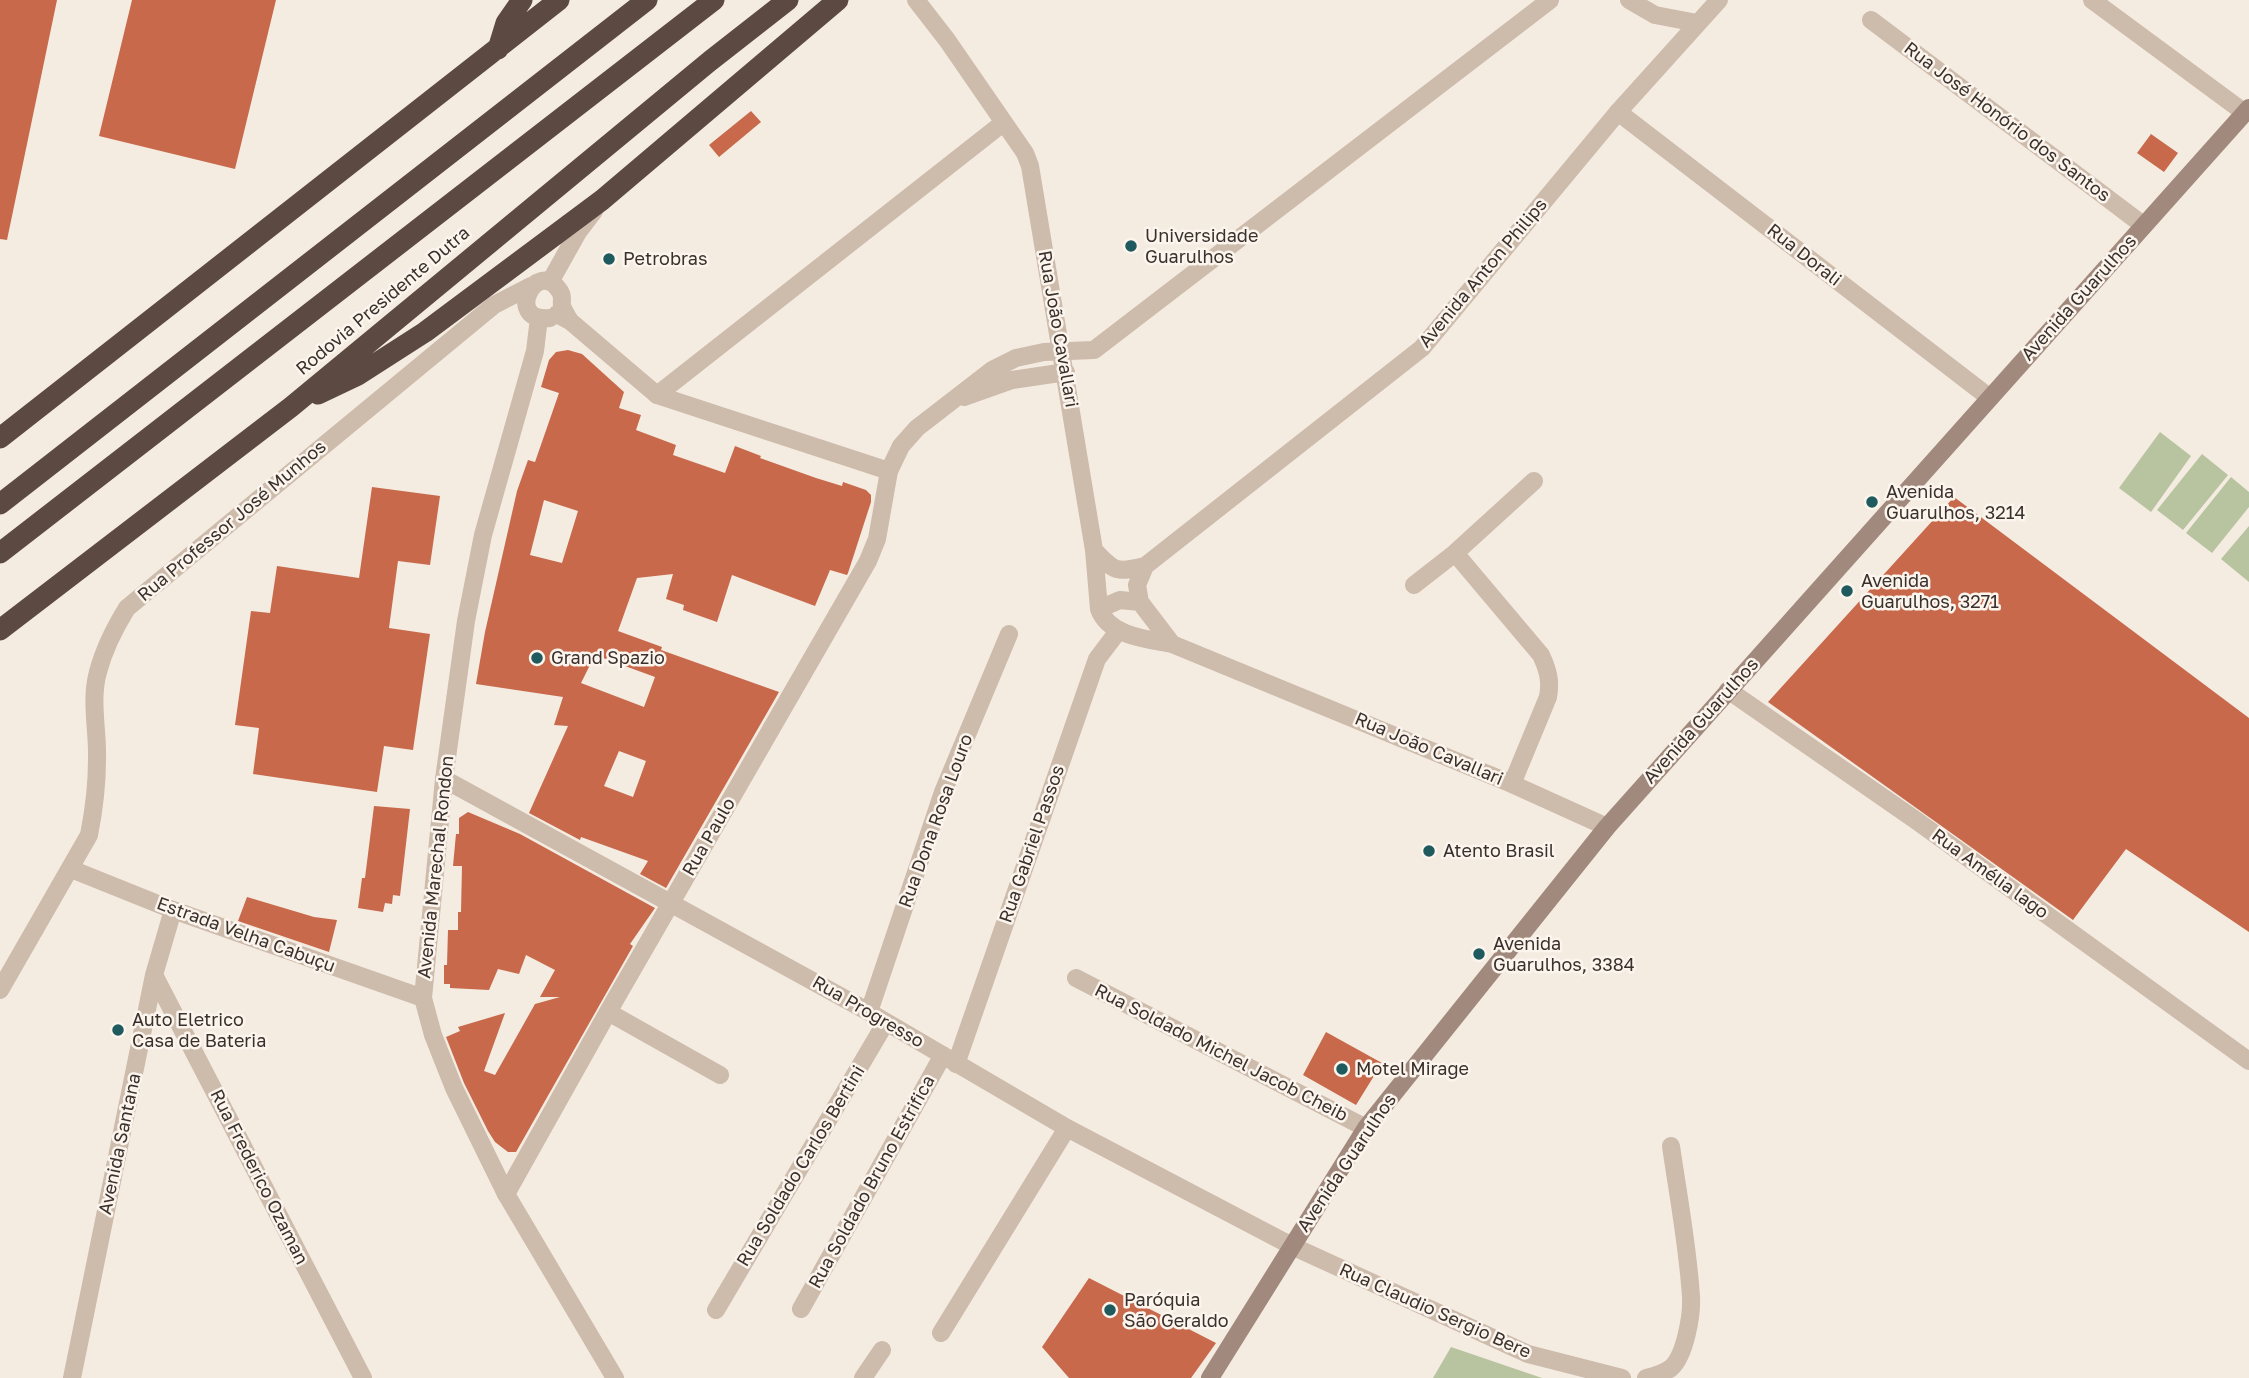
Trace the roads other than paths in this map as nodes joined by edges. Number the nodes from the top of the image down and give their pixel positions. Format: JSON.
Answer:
{"nodes":[{"id":1,"x":522,"y":0,"type":"edge"},
{"id":2,"x":559,"y":0,"type":"edge"},
{"id":3,"x":647,"y":0,"type":"edge"},
{"id":4,"x":714,"y":0,"type":"edge"},
{"id":5,"x":788,"y":0,"type":"edge"},
{"id":6,"x":838,"y":0,"type":"edge"},
{"id":7,"x":916,"y":0,"type":"edge"},
{"id":8,"x":1550,"y":0,"type":"edge"},
{"id":9,"x":1629,"y":0,"type":"edge"},
{"id":10,"x":1719,"y":0,"type":"edge"},
{"id":11,"x":2092,"y":0,"type":"edge"},
{"id":12,"x":1655,"y":15,"type":"junction"},
{"id":13,"x":1871,"y":20,"type":"dead end"},
{"id":14,"x":1697,"y":23,"type":"junction"},
{"id":15,"x":1676,"y":46,"type":"junction"},
{"id":16,"x":498,"y":49,"type":"junction"},
{"id":17,"x":2247,"y":110,"type":"edge"},
{"id":18,"x":1618,"y":112,"type":"junction"},
{"id":19,"x":1003,"y":123,"type":"junction"},
{"id":20,"x":602,"y":200,"type":"junction"},
{"id":21,"x":2143,"y":225,"type":"junction"},
{"id":22,"x":550,"y":282,"type":"junction"},
{"id":23,"x":531,"y":286,"type":"junction"},
{"id":24,"x":526,"y":304,"type":"junction"},
{"id":25,"x":494,"y":305,"type":"junction"},
{"id":26,"x":563,"y":313,"type":"junction"},
{"id":27,"x":539,"y":318,"type":"junction"},
{"id":28,"x":1061,"y":351,"type":"junction"},
{"id":29,"x":1066,"y":372,"type":"junction"},
{"id":30,"x":657,"y":395,"type":"junction"},
{"id":31,"x":1990,"y":398,"type":"junction"},
{"id":32,"x":953,"y":401,"type":"junction"},
{"id":33,"x":291,"y":407,"type":"junction"},
{"id":34,"x":0,"y":438,"type":"edge"},
{"id":35,"x":889,"y":471,"type":"junction"},
{"id":36,"x":1534,"y":481,"type":"dead end"},
{"id":37,"x":0,"y":504,"type":"edge"},
{"id":38,"x":1094,"y":550,"type":"junction"},
{"id":39,"x":0,"y":553,"type":"edge"},
{"id":40,"x":1455,"y":553,"type":"junction"},
{"id":41,"x":1145,"y":566,"type":"junction"},
{"id":42,"x":1414,"y":584,"type":"dead end"},
{"id":43,"x":1140,"y":602,"type":"junction"},
{"id":44,"x":1099,"y":609,"type":"junction"},
{"id":45,"x":0,"y":630,"type":"edge"},
{"id":46,"x":1119,"y":631,"type":"junction"},
{"id":47,"x":1009,"y":634,"type":"dead end"},
{"id":48,"x":1172,"y":644,"type":"junction"},
{"id":49,"x":1728,"y":690,"type":"junction"},
{"id":50,"x":444,"y":779,"type":"junction"},
{"id":51,"x":1512,"y":784,"type":"junction"},
{"id":52,"x":1607,"y":827,"type":"junction"},
{"id":53,"x":71,"y":869,"type":"junction"},
{"id":54,"x":671,"y":903,"type":"junction"},
{"id":55,"x":173,"y":911,"type":"junction"},
{"id":56,"x":154,"y":975,"type":"junction"},
{"id":57,"x":1076,"y":978,"type":"dead end"},
{"id":58,"x":0,"y":990,"type":"edge"},
{"id":59,"x":423,"y":998,"type":"junction"},
{"id":60,"x":608,"y":1012,"type":"junction"},
{"id":61,"x":869,"y":1012,"type":"junction"},
{"id":62,"x":886,"y":1022,"type":"junction"},
{"id":63,"x":949,"y":1060,"type":"junction"},
{"id":64,"x":2249,"y":1061,"type":"edge"},
{"id":65,"x":720,"y":1075,"type":"dead end"},
{"id":66,"x":1067,"y":1128,"type":"junction"},
{"id":67,"x":1366,"y":1128,"type":"junction"},
{"id":68,"x":1671,"y":1146,"type":"dead end"},
{"id":69,"x":506,"y":1194,"type":"junction"},
{"id":70,"x":1292,"y":1246,"type":"junction"},
{"id":71,"x":801,"y":1309,"type":"dead end"},
{"id":72,"x":716,"y":1310,"type":"dead end"},
{"id":73,"x":941,"y":1333,"type":"dead end"},
{"id":74,"x":882,"y":1350,"type":"dead end"},
{"id":75,"x":1216,"y":1376,"type":"edge"},
{"id":76,"x":72,"y":1378,"type":"edge"},
{"id":77,"x":363,"y":1378,"type":"edge"},
{"id":78,"x":615,"y":1378,"type":"edge"},
{"id":79,"x":863,"y":1378,"type":"edge"},
{"id":80,"x":1622,"y":1378,"type":"edge"},
{"id":81,"x":1646,"y":1378,"type":"edge"}],
"edges":[{"from":1,"to":16,"type":"highway"},
{"from":2,"to":16,"type":"highway"},
{"from":3,"to":37,"type":"highway"},
{"from":4,"to":39,"type":"highway","name":"Rodovia Presidente Dutra"},
{"from":5,"to":33,"type":"highway","name":"Rodovia Presidente Dutra"},
{"from":6,"to":20,"type":"highway"},
{"from":7,"to":19,"type":"street","name":"Rua João Cavallari"},
{"from":8,"to":28,"type":"street"},
{"from":9,"to":12,"type":"street"},
{"from":10,"to":14,"type":"street","name":"Avenida Anton Philips"},
{"from":11,"to":17,"type":"street"},
{"from":12,"to":14,"type":"street"},
{"from":12,"to":15,"type":"street"},
{"from":13,"to":21,"type":"street","name":"Rua José Honório dos Santos"},
{"from":14,"to":15,"type":"street","name":"Avenida Anton Philips"},
{"from":15,"to":18,"type":"street","name":"Avenida Anton Philips"},
{"from":16,"to":34,"type":"highway"},
{"from":17,"to":21,"type":"main road","name":"Avenida Guarulhos"},
{"from":18,"to":31,"type":"street","name":"Rua Dorali"},
{"from":18,"to":41,"type":"street","name":"Avenida Anton Philips"},
{"from":19,"to":28,"type":"street","name":"Rua João Cavallari"},
{"from":19,"to":30,"type":"street"},
{"from":20,"to":22,"type":"street"},
{"from":20,"to":33,"type":"highway"},
{"from":21,"to":31,"type":"main road","name":"Avenida Guarulhos"},
{"from":22,"to":23,"type":"street"},
{"from":22,"to":26,"type":"street"},
{"from":23,"to":24,"type":"street"},
{"from":23,"to":25,"type":"street","name":"Rua Professor José Munhos"},
{"from":24,"to":25,"type":"street"},
{"from":24,"to":27,"type":"street"},
{"from":25,"to":53,"type":"street","name":"Rua Professor José Munhos"},
{"from":26,"to":27,"type":"street"},
{"from":26,"to":30,"type":"street"},
{"from":27,"to":50,"type":"street","name":"Avenida Marechal Rondon"},
{"from":28,"to":29,"type":"street","name":"Rua João Cavallari"},
{"from":28,"to":32,"type":"street"},
{"from":29,"to":32,"type":"street"},
{"from":29,"to":38,"type":"street","name":"Rua João Cavallari"},
{"from":30,"to":35,"type":"street"},
{"from":31,"to":49,"type":"main road","name":"Avenida Guarulhos"},
{"from":32,"to":35,"type":"street","name":"Rua Paulo"},
{"from":33,"to":45,"type":"highway","name":"Rodovia Presidente Dutra"},
{"from":35,"to":54,"type":"street","name":"Rua Paulo"},
{"from":36,"to":40,"type":"street"},
{"from":38,"to":41,"type":"street"},
{"from":38,"to":44,"type":"street","name":"Rua João Cavallari"},
{"from":40,"to":42,"type":"street"},
{"from":40,"to":51,"type":"street"},
{"from":41,"to":43,"type":"street"},
{"from":43,"to":44,"type":"street"},
{"from":43,"to":48,"type":"street"},
{"from":44,"to":46,"type":"street"},
{"from":46,"to":48,"type":"street","name":"Rua João Cavallari"},
{"from":46,"to":63,"type":"street","name":"Rua Gabriel Passos"},
{"from":47,"to":61,"type":"street","name":"Rua Dona Rosa Louro"},
{"from":48,"to":51,"type":"street","name":"Rua João Cavallari"},
{"from":49,"to":52,"type":"main road","name":"Avenida Guarulhos"},
{"from":49,"to":64,"type":"street","name":"Rua Amélia lago"},
{"from":50,"to":54,"type":"street","name":"Rua Progresso"},
{"from":50,"to":59,"type":"street","name":"Avenida Marechal Rondon"},
{"from":51,"to":52,"type":"street","name":"Rua João Cavallari"},
{"from":52,"to":67,"type":"main road","name":"Avenida Guarulhos"},
{"from":53,"to":55,"type":"street","name":"Estrada Velha Cabuçu"},
{"from":53,"to":58,"type":"street","name":"Rua Professor José Munhos"},
{"from":54,"to":60,"type":"street","name":"Rua Paulo"},
{"from":54,"to":61,"type":"street","name":"Rua Progresso"},
{"from":55,"to":56,"type":"street","name":"Avenida Santana"},
{"from":55,"to":59,"type":"street","name":"Estrada Velha Cabuçu"},
{"from":56,"to":76,"type":"street","name":"Avenida Santana"},
{"from":56,"to":77,"type":"street","name":"Rua Frederico Ozaman"},
{"from":57,"to":67,"type":"street","name":"Rua Soldado Michel Jacob Cheib"},
{"from":59,"to":69,"type":"street","name":"Avenida Marechal Rondon"},
{"from":60,"to":65,"type":"street"},
{"from":60,"to":69,"type":"street","name":"Rua Paulo"},
{"from":61,"to":62,"type":"street","name":"Rua Progresso"},
{"from":62,"to":63,"type":"street","name":"Rua Progresso"},
{"from":62,"to":72,"type":"street","name":"Rua Soldado Carlos Bertini"},
{"from":63,"to":66,"type":"street","name":"Rua Progresso"},
{"from":63,"to":71,"type":"street","name":"Rua Soldado Bruno Estrifica"},
{"from":66,"to":70,"type":"street","name":"Rua Progresso"},
{"from":66,"to":73,"type":"street"},
{"from":67,"to":70,"type":"main road","name":"Avenida Guarulhos"},
{"from":68,"to":81,"type":"street"},
{"from":69,"to":78,"type":"street","name":"Avenida Marechal Rondon"},
{"from":70,"to":75,"type":"main road","name":"Avenida Guarulhos"},
{"from":70,"to":80,"type":"street","name":"Rua Claudio Sergio Bere"},
{"from":74,"to":79,"type":"street"}]}
